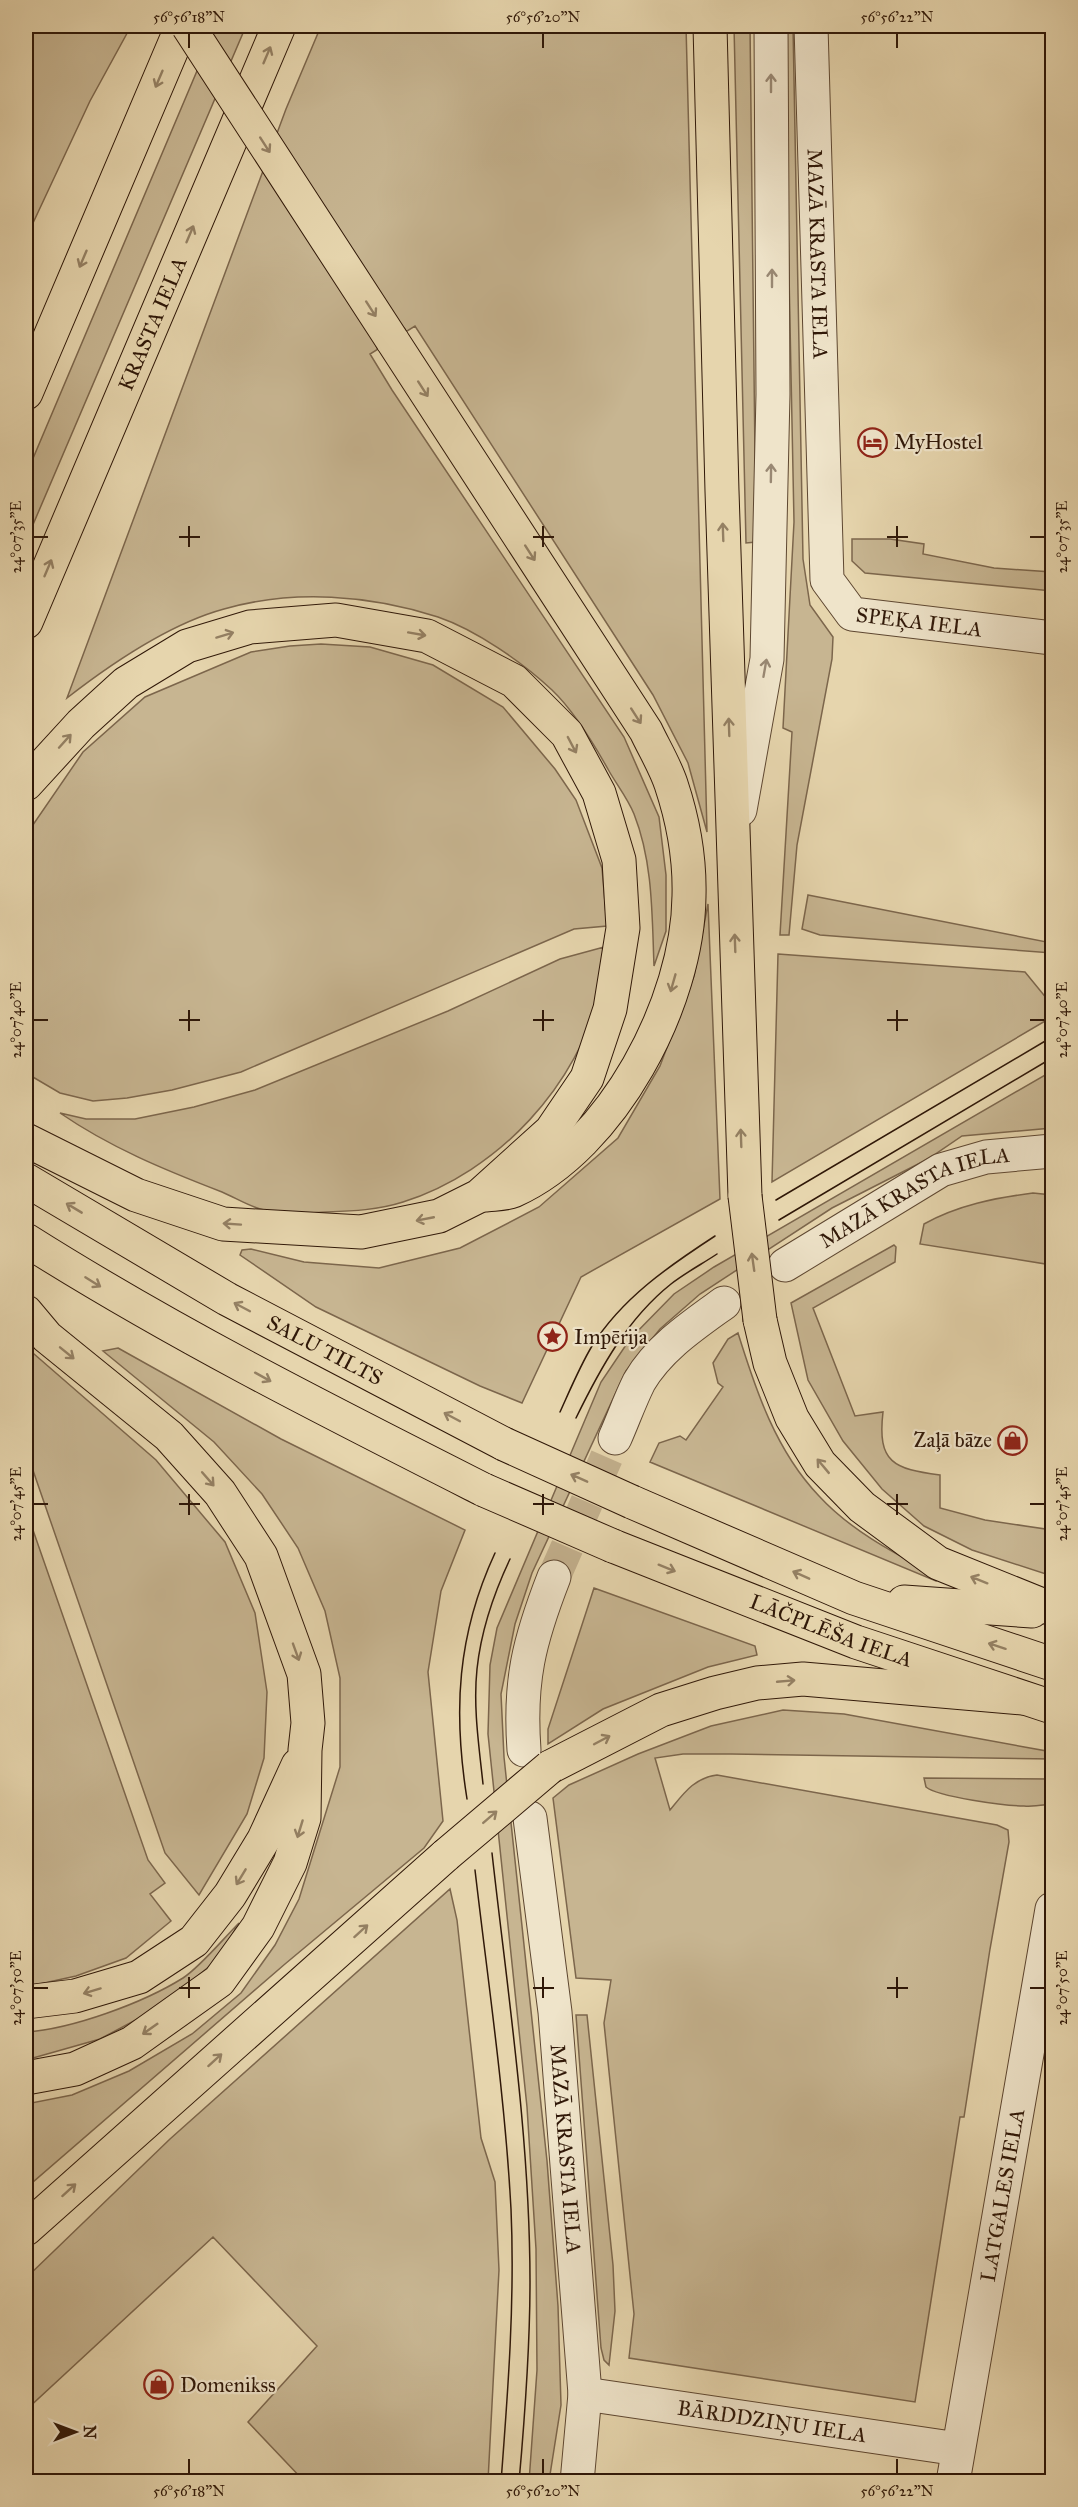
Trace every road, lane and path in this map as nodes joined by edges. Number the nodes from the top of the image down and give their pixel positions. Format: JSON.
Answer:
{"nodes":[{"id":1,"x":182,"y":26,"type":"edge"},
{"id":2,"x":188,"y":26,"type":"edge"},
{"id":3,"x":279,"y":26,"type":"edge"},
{"id":4,"x":710,"y":26,"type":"edge"},
{"id":5,"x":771,"y":26,"type":"edge"},
{"id":6,"x":811,"y":26,"type":"edge"},
{"id":7,"x":26,"y":393,"type":"edge"},
{"id":8,"x":823,"y":483,"type":"joint"},
{"id":9,"x":26,"y":622,"type":"edge"},
{"id":10,"x":1053,"y":638,"type":"edge"},
{"id":11,"x":26,"y":784,"type":"edge"},
{"id":12,"x":732,"y":850,"type":"junction"},
{"id":13,"x":26,"y":1140,"type":"edge"},
{"id":14,"x":1053,"y":1151,"type":"edge"},
{"id":15,"x":26,"y":1180,"type":"edge"},
{"id":16,"x":479,"y":1196,"type":"junction"},
{"id":17,"x":26,"y":1240,"type":"edge"},
{"id":18,"x":785,"y":1265,"type":"dead end"},
{"id":19,"x":724,"y":1303,"type":"dead end"},
{"id":20,"x":26,"y":1312,"type":"edge"},
{"id":21,"x":615,"y":1438,"type":"tunnel mouth"},
{"id":22,"x":632,"y":1502,"type":"joint"},
{"id":23,"x":554,"y":1577,"type":"tunnel mouth"},
{"id":24,"x":854,"y":1598,"type":"junction"},
{"id":25,"x":1053,"y":1611,"type":"edge"},
{"id":26,"x":1053,"y":1664,"type":"edge"},
{"id":27,"x":1038,"y":1702,"type":"edge"},
{"id":28,"x":305,"y":1750,"type":"junction"},
{"id":29,"x":537,"y":1759,"type":"junction"},
{"id":30,"x":531,"y":1818,"type":"dead end"},
{"id":31,"x":1053,"y":1909,"type":"edge"},
{"id":32,"x":26,"y":2002,"type":"edge"},
{"id":33,"x":26,"y":2078,"type":"edge"},
{"id":34,"x":26,"y":2229,"type":"edge"},
{"id":35,"x":585,"y":2394,"type":"junction"},
{"id":36,"x":958,"y":2449,"type":"junction"},
{"id":37,"x":577,"y":2481,"type":"edge"},
{"id":38,"x":953,"y":2481,"type":"edge"}],
"edges":[{"from":1,"to":7,"type":"main road","one_way":true},
{"from":2,"to":16,"type":"main road","one_way":true,"bridge":true},
{"from":9,"to":3,"type":"main road","name":"KRASTA IELA","one_way":true},
{"from":12,"to":4,"type":"main road","one_way":true},
{"from":12,"to":5,"type":"street","one_way":true},
{"from":6,"to":8,"type":"street","name":"MAZĀ KRASTA IELA"},
{"from":8,"to":10,"type":"street","name":"SPEĶA IELA"},
{"from":11,"to":16,"type":"main road","one_way":true},
{"from":25,"to":12,"type":"main road","one_way":true,"bridge":true},
{"from":16,"to":13,"type":"main road","one_way":true},
{"from":14,"to":18,"type":"street","name":"MAZĀ KRASTA IELA"},
{"from":22,"to":15,"type":"main road","name":"SALU TILTS","one_way":true,"bridge":true},
{"from":17,"to":27,"type":"main road","name":"LĀČPLĒŠA IELA","one_way":true,"bridge":true},
{"from":19,"to":21,"type":"street"},
{"from":20,"to":28,"type":"main road","one_way":true},
{"from":24,"to":22,"type":"main road","name":"LĀČPLĒŠA IELA","one_way":true},
{"from":23,"to":29,"type":"street"},
{"from":24,"to":25,"type":"main road"},
{"from":26,"to":24,"type":"main road","name":"LĀČPLĒŠA IELA","one_way":true},
{"from":29,"to":27,"type":"main road","one_way":true},
{"from":28,"to":32,"type":"main road","one_way":true},
{"from":28,"to":33,"type":"main road","one_way":true},
{"from":34,"to":29,"type":"main road","one_way":true,"bridge":true},
{"from":30,"to":35,"type":"street","name":"MAZĀ KRASTA IELA"},
{"from":31,"to":36,"type":"street","name":"LATGALES IELA"},
{"from":35,"to":36,"type":"street","name":"BĀRDDZIŅU IELA"},
{"from":35,"to":37,"type":"street","name":"MAZĀ KRASTA IELA"},
{"from":36,"to":38,"type":"street","name":"LATGALES IELA"}]}
